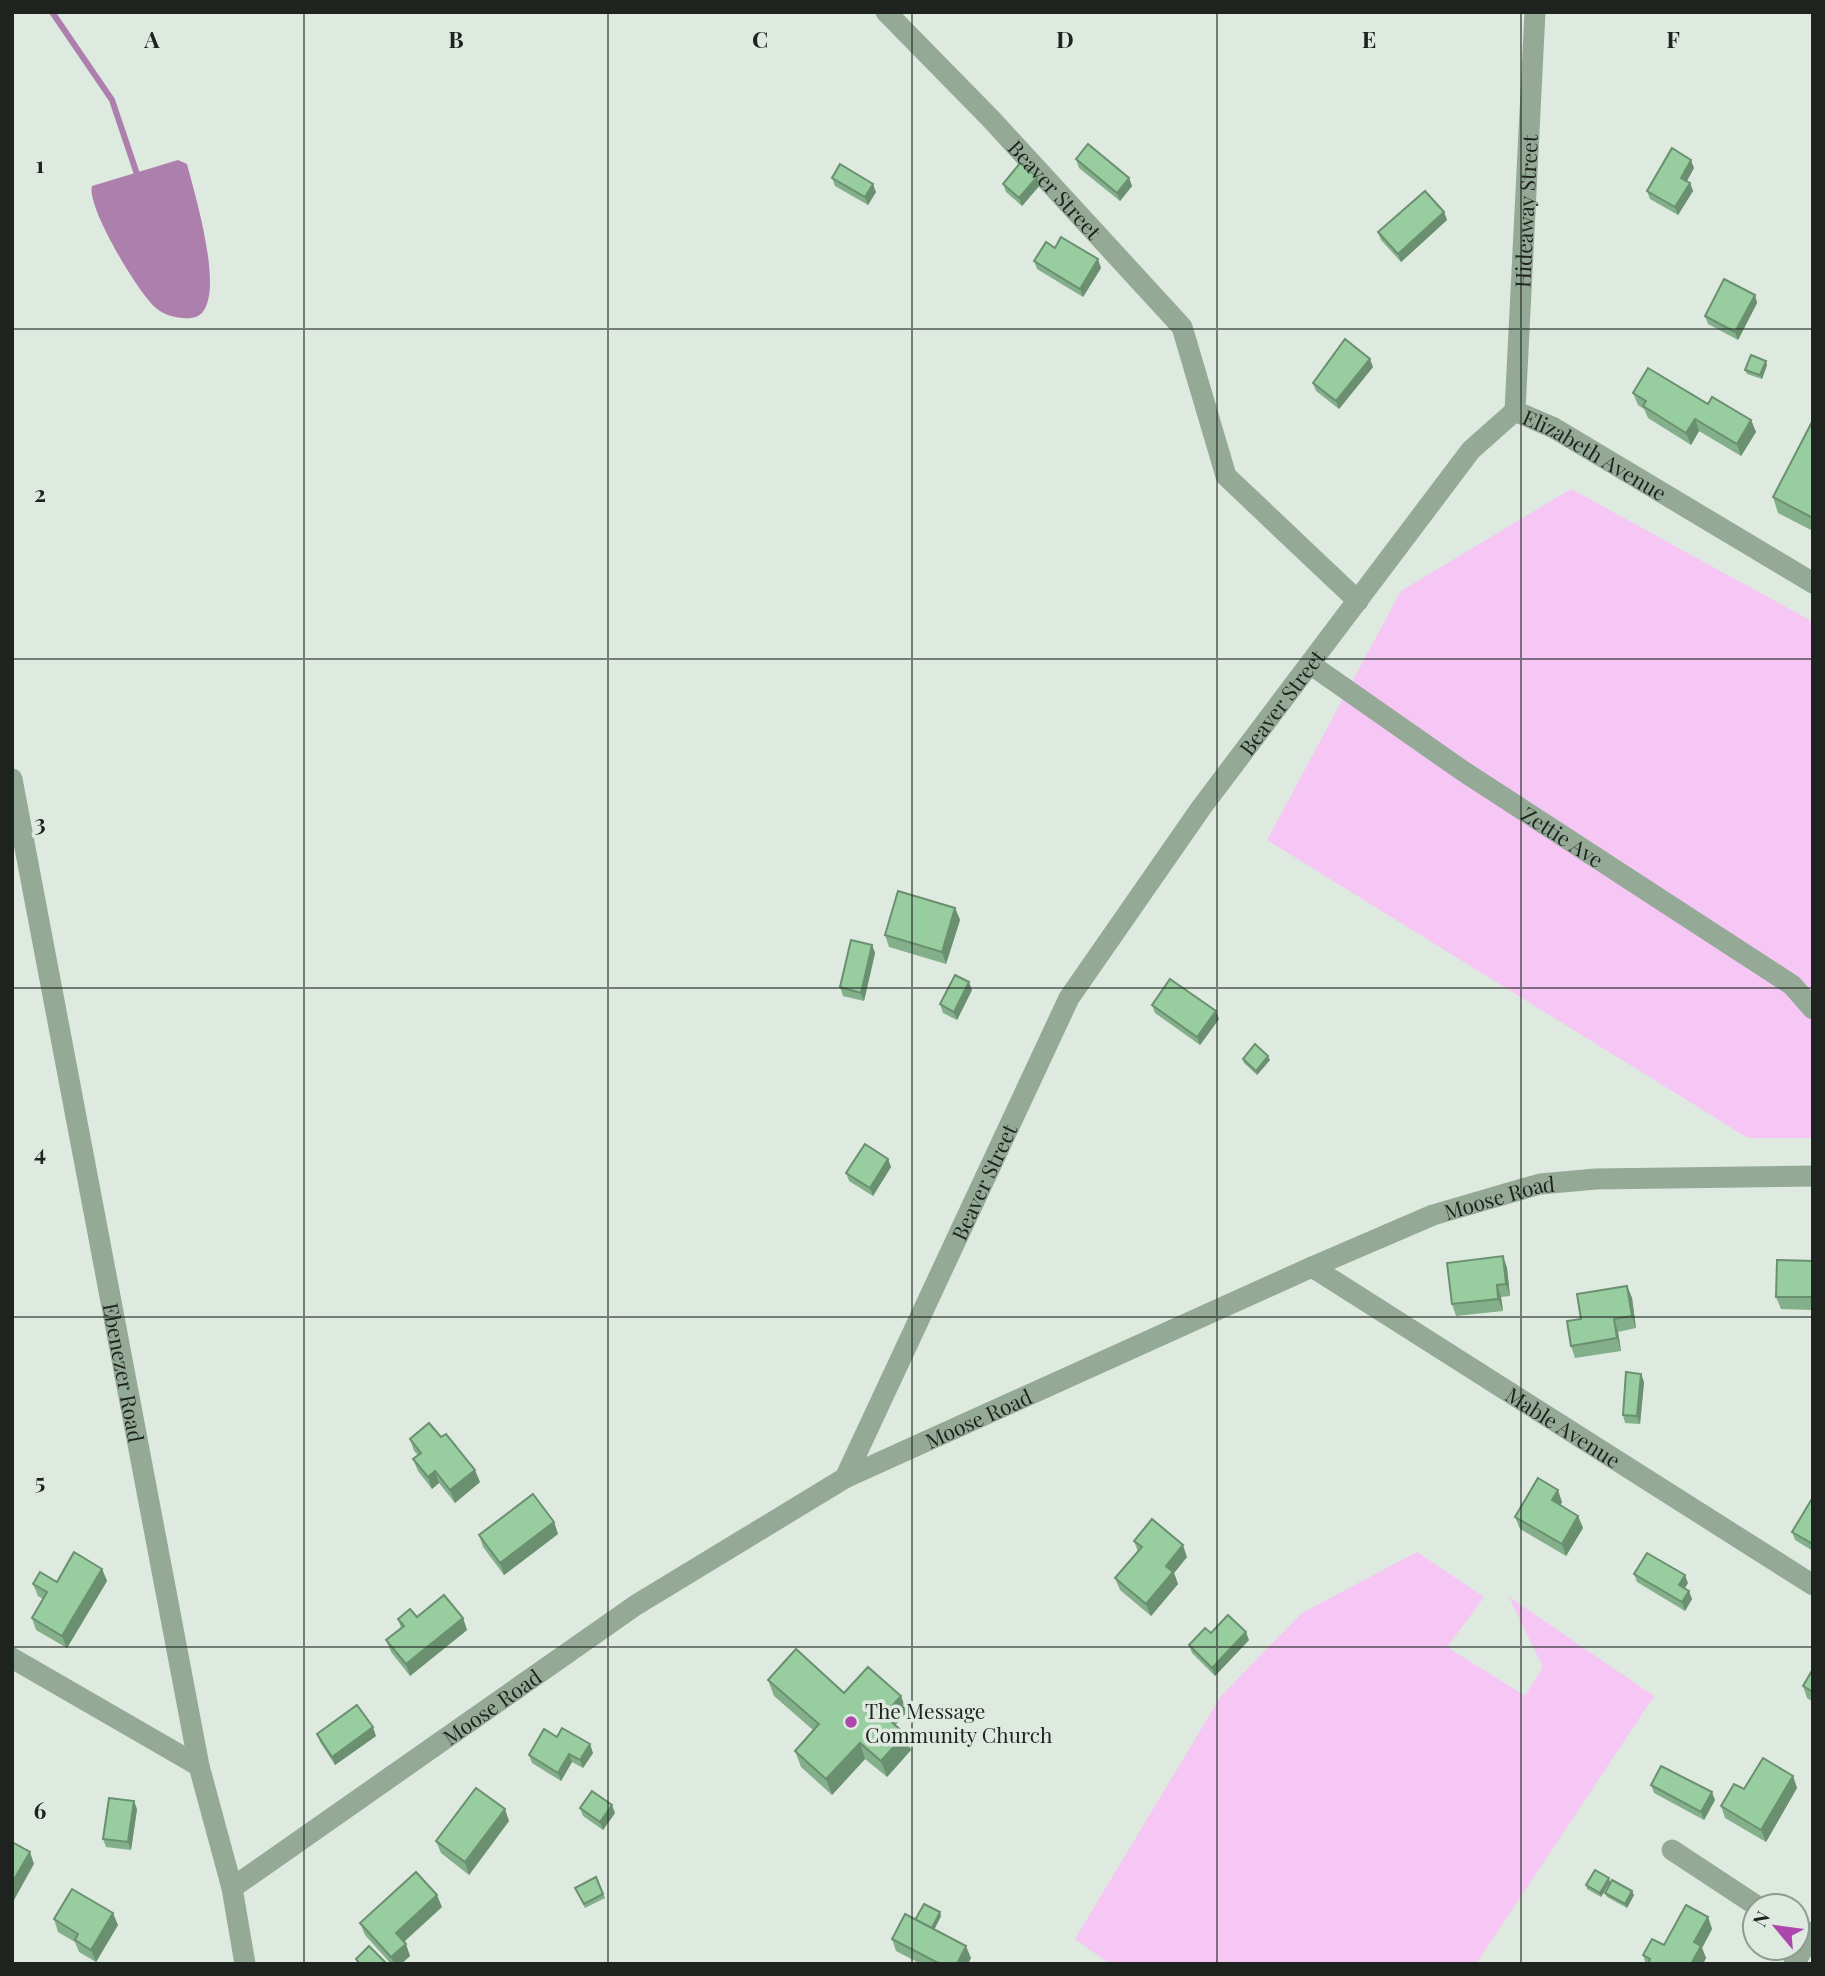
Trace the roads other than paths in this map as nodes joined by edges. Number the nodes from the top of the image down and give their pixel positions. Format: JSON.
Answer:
{"nodes":[{"id":1,"x":886,"y":12,"type":"edge"},
{"id":2,"x":1535,"y":12,"type":"edge"},
{"id":3,"x":1515,"y":411,"type":"junction"},
{"id":4,"x":1813,"y":583,"type":"edge"},
{"id":5,"x":1359,"y":601,"type":"junction"},
{"id":6,"x":1310,"y":664,"type":"junction"},
{"id":7,"x":12,"y":779,"type":"edge"},
{"id":8,"x":1813,"y":1009,"type":"edge"},
{"id":9,"x":1813,"y":1176,"type":"edge"},
{"id":10,"x":1312,"y":1267,"type":"junction"},
{"id":11,"x":845,"y":1478,"type":"junction"},
{"id":12,"x":1813,"y":1585,"type":"edge"},
{"id":13,"x":12,"y":1658,"type":"edge"},
{"id":14,"x":199,"y":1766,"type":"junction"},
{"id":15,"x":1672,"y":1850,"type":"dead end"},
{"id":16,"x":232,"y":1888,"type":"junction"},
{"id":17,"x":1741,"y":1895,"type":"edge"},
{"id":18,"x":245,"y":1964,"type":"edge"}],
"edges":[{"from":1,"to":5,"type":"street","name":"Beaver Street"},
{"from":2,"to":3,"type":"street","name":"Hideaway Street"},
{"from":3,"to":4,"type":"street","name":"Elizabeth Avenue"},
{"from":3,"to":5,"type":"street","name":"Elizabeth Avenue"},
{"from":5,"to":6,"type":"street","name":"Beaver Street"},
{"from":6,"to":8,"type":"street","name":"Zettie Ave"},
{"from":6,"to":11,"type":"street","name":"Beaver Street"},
{"from":7,"to":14,"type":"street","name":"Ebenezer Road"},
{"from":9,"to":10,"type":"street","name":"Moose Road"},
{"from":10,"to":11,"type":"street","name":"Moose Road"},
{"from":10,"to":12,"type":"street","name":"Mable Avenue"},
{"from":11,"to":16,"type":"street","name":"Moose Road"},
{"from":13,"to":14,"type":"street"},
{"from":14,"to":16,"type":"street","name":"Ebenezer Road"},
{"from":15,"to":17,"type":"street"},
{"from":16,"to":18,"type":"street","name":"Ebenezer Road"}]}
